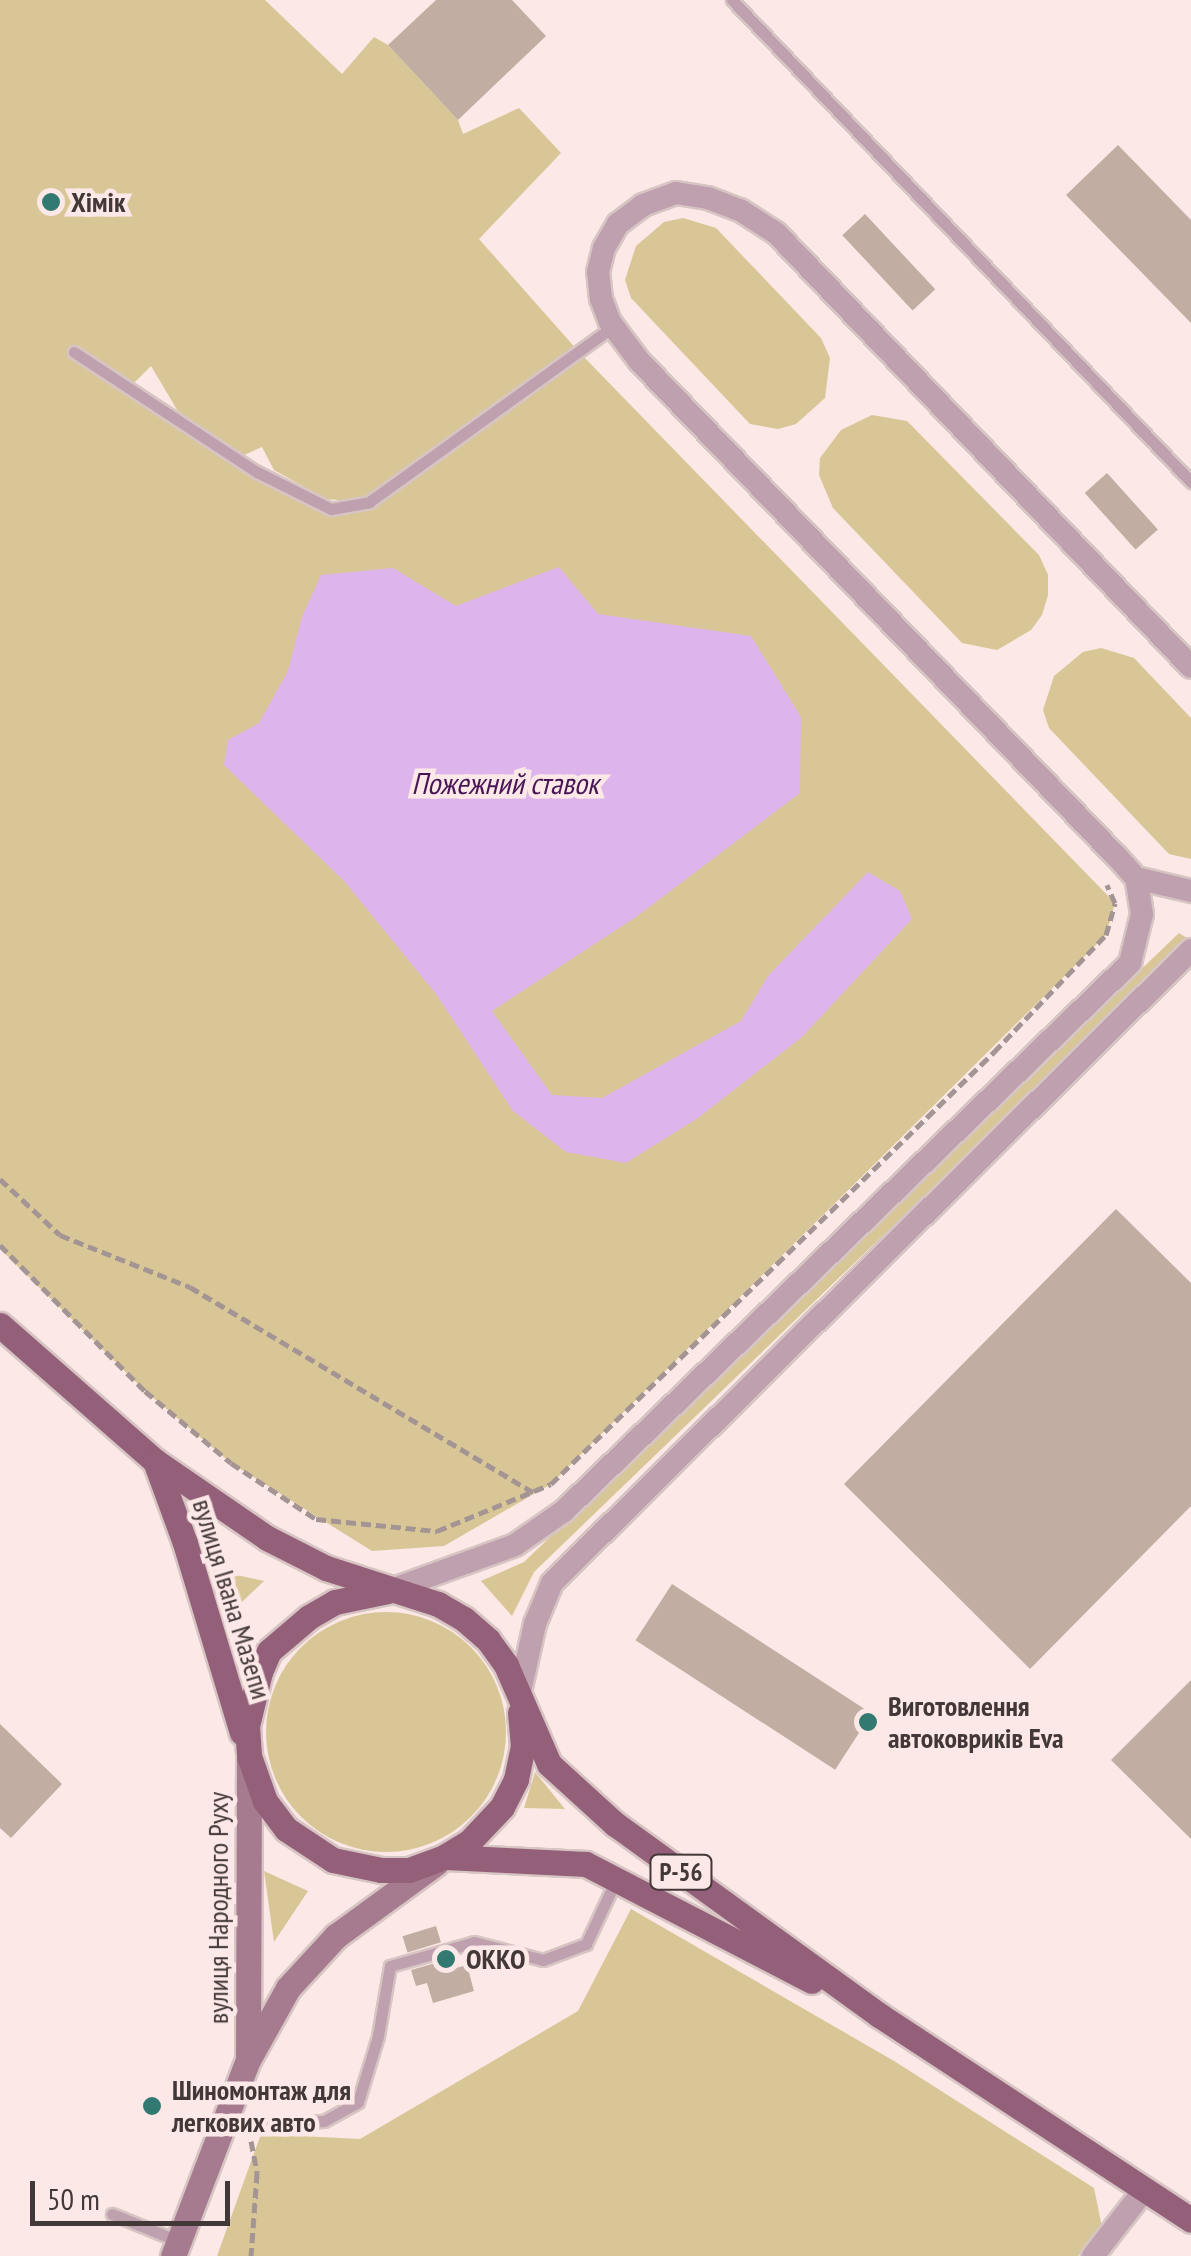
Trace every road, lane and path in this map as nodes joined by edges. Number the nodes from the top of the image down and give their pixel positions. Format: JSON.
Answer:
{"nodes":[{"id":1,"x":732,"y":0,"type":"edge"},
{"id":2,"x":614,"y":326,"type":"junction"},
{"id":3,"x":74,"y":352,"type":"dead end"},
{"id":4,"x":1191,"y":482,"type":"edge"},
{"id":5,"x":1191,"y":667,"type":"edge"},
{"id":6,"x":1101,"y":873,"type":"dead end"},
{"id":7,"x":1136,"y":878,"type":"junction"},
{"id":8,"x":1191,"y":891,"type":"edge"},
{"id":9,"x":1191,"y":950,"type":"edge"},
{"id":10,"x":0,"y":1179,"type":"edge"},
{"id":11,"x":0,"y":1245,"type":"edge"},
{"id":12,"x":0,"y":1325,"type":"edge"},
{"id":13,"x":155,"y":1461,"type":"junction"},
{"id":14,"x":534,"y":1492,"type":"junction"},
{"id":15,"x":388,"y":1591,"type":"junction"},
{"id":16,"x":519,"y":1696,"type":"junction"},
{"id":17,"x":249,"y":1756,"type":"junction"},
{"id":18,"x":444,"y":1857,"type":"junction"},
{"id":19,"x":616,"y":1880,"type":"junction"},
{"id":20,"x":879,"y":2015,"type":"junction"},
{"id":21,"x":248,"y":2060,"type":"junction"},
{"id":22,"x":253,"y":2123,"type":"junction"},
{"id":23,"x":219,"y":2127,"type":"junction"},
{"id":24,"x":1145,"y":2190,"type":"junction"},
{"id":25,"x":112,"y":2214,"type":"dead end"},
{"id":26,"x":1191,"y":2220,"type":"edge"},
{"id":27,"x":176,"y":2249,"type":"edge"},
{"id":28,"x":251,"y":2256,"type":"edge"},
{"id":29,"x":1094,"y":2256,"type":"edge"}],
"edges":[{"from":1,"to":4,"type":"lane"},
{"from":2,"to":3,"type":"lane"},
{"from":2,"to":5,"type":"street"},
{"from":2,"to":7,"type":"street"},
{"from":6,"to":14,"type":"path"},
{"from":7,"to":8,"type":"street"},
{"from":7,"to":15,"type":"street"},
{"from":9,"to":16,"type":"street"},
{"from":10,"to":14,"type":"path"},
{"from":11,"to":14,"type":"path"},
{"from":12,"to":13,"type":"main road","name":"вулиця Івана Мазепи","number":"Р-56"},
{"from":13,"to":15,"type":"main road","name":"вулиця Івана Мазепи","number":"Р-56"},
{"from":13,"to":17,"type":"main road","name":"вулиця Івана Мазепи","number":"Р-56"},
{"from":15,"to":16,"type":"main road","number":"Р-56"},
{"from":15,"to":17,"type":"main road"},
{"from":16,"to":18,"type":"main road"},
{"from":16,"to":20,"type":"main road","number":"Р-56"},
{"from":17,"to":18,"type":"main road","number":"Р-56"},
{"from":17,"to":21,"type":"main road","name":"вулиця Народного Руху"},
{"from":18,"to":19,"type":"main road","number":"Р-56"},
{"from":18,"to":21,"type":"main road","name":"вулиця Народного Руху"},
{"from":19,"to":20,"type":"main road","number":"Р-56"},
{"from":19,"to":22,"type":"lane"},
{"from":20,"to":24,"type":"main road","number":"Р-56"},
{"from":21,"to":23,"type":"main road","name":"вулиця Народного Руху"},
{"from":22,"to":23,"type":"lane"},
{"from":22,"to":28,"type":"path"},
{"from":23,"to":27,"type":"main road","name":"вулиця Народного Руху"},
{"from":24,"to":26,"type":"main road","number":"Р-56"},
{"from":24,"to":29,"type":"street"},
{"from":25,"to":27,"type":"lane"}]}
